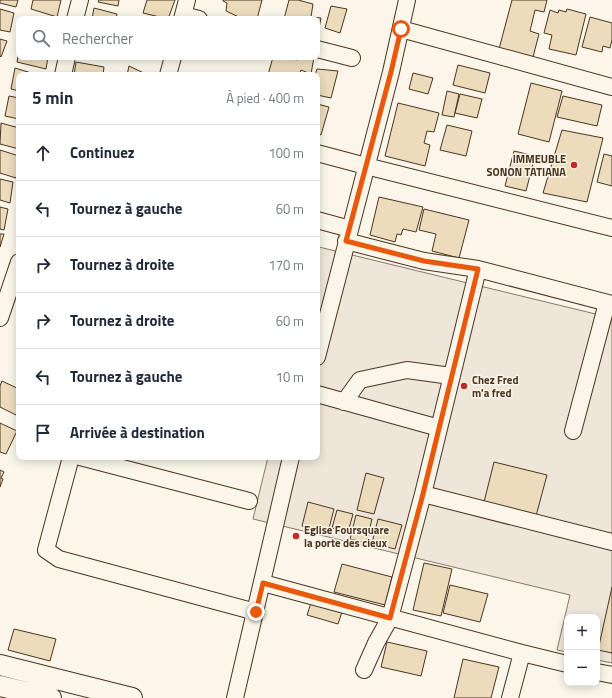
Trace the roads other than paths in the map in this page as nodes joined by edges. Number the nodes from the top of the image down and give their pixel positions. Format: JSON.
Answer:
{"nodes":[{"id":1,"x":80,"y":0,"type":"edge"},
{"id":2,"x":407,"y":0,"type":"edge"},
{"id":3,"x":184,"y":11,"type":"edge"},
{"id":4,"x":76,"y":16,"type":"edge"},
{"id":5,"x":193,"y":16,"type":"edge"},
{"id":6,"x":401,"y":29,"type":"junction"},
{"id":7,"x":320,"y":50,"type":"edge"},
{"id":8,"x":352,"y":58,"type":"dead end"},
{"id":9,"x":66,"y":60,"type":"edge"},
{"id":10,"x":171,"y":60,"type":"edge"},
{"id":11,"x":64,"y":72,"type":"edge"},
{"id":12,"x":169,"y":72,"type":"edge"},
{"id":13,"x":612,"y":87,"type":"edge"},
{"id":14,"x":320,"y":154,"type":"edge"},
{"id":15,"x":366,"y":166,"type":"junction"},
{"id":16,"x":320,"y":221,"type":"edge"},
{"id":17,"x":612,"y":228,"type":"edge"},
{"id":18,"x":348,"y":235,"type":"junction"},
{"id":19,"x":16,"y":268,"type":"edge"},
{"id":20,"x":478,"y":269,"type":"junction"},
{"id":21,"x":5,"y":289,"type":"edge"},
{"id":22,"x":610,"y":303,"type":"edge"},
{"id":23,"x":0,"y":318,"type":"edge"},
{"id":24,"x":320,"y":345,"type":"edge"},
{"id":25,"x":452,"y":376,"type":"junction"},
{"id":26,"x":320,"y":395,"type":"edge"},
{"id":27,"x":344,"y":402,"type":"junction"},
{"id":28,"x":439,"y":428,"type":"junction"},
{"id":29,"x":573,"y":431,"type":"dead end"},
{"id":30,"x":70,"y":460,"type":"edge"},
{"id":31,"x":91,"y":460,"type":"edge"},
{"id":32,"x":290,"y":460,"type":"edge"},
{"id":33,"x":423,"y":494,"type":"junction"},
{"id":34,"x":248,"y":501,"type":"dead end"},
{"id":35,"x":612,"y":542,"type":"edge"},
{"id":36,"x":263,"y":583,"type":"junction"},
{"id":37,"x":256,"y":612,"type":"junction"},
{"id":38,"x":390,"y":618,"type":"junction"},
{"id":39,"x":522,"y":653,"type":"junction"},
{"id":40,"x":564,"y":663,"type":"edge"},
{"id":41,"x":0,"y":665,"type":"edge"},
{"id":42,"x":364,"y":670,"type":"dead end"},
{"id":43,"x":600,"y":673,"type":"edge"},
{"id":44,"x":612,"y":675,"type":"edge"},
{"id":45,"x":0,"y":686,"type":"edge"},
{"id":46,"x":51,"y":698,"type":"edge"},
{"id":47,"x":132,"y":698,"type":"edge"},
{"id":48,"x":235,"y":698,"type":"edge"},
{"id":49,"x":510,"y":698,"type":"edge"}],
"edges":[{"from":1,"to":4,"type":"street"},
{"from":2,"to":6,"type":"street"},
{"from":3,"to":5,"type":"street"},
{"from":6,"to":13,"type":"street"},
{"from":6,"to":15,"type":"street"},
{"from":7,"to":8,"type":"street"},
{"from":9,"to":11,"type":"street"},
{"from":10,"to":12,"type":"street"},
{"from":14,"to":15,"type":"street"},
{"from":15,"to":17,"type":"street"},
{"from":15,"to":18,"type":"street"},
{"from":16,"to":18,"type":"street"},
{"from":18,"to":20,"type":"street"},
{"from":18,"to":24,"type":"street"},
{"from":19,"to":21,"type":"street"},
{"from":20,"to":22,"type":"street"},
{"from":20,"to":25,"type":"street"},
{"from":21,"to":23,"type":"street"},
{"from":22,"to":29,"type":"street"},
{"from":25,"to":27,"type":"street"},
{"from":25,"to":28,"type":"street"},
{"from":26,"to":27,"type":"street"},
{"from":27,"to":28,"type":"street"},
{"from":28,"to":33,"type":"street"},
{"from":30,"to":37,"type":"street"},
{"from":31,"to":34,"type":"street"},
{"from":32,"to":36,"type":"street"},
{"from":33,"to":35,"type":"street"},
{"from":33,"to":38,"type":"street"},
{"from":36,"to":37,"type":"street"},
{"from":36,"to":38,"type":"street"},
{"from":37,"to":48,"type":"street"},
{"from":38,"to":39,"type":"street"},
{"from":38,"to":42,"type":"street"},
{"from":39,"to":40,"type":"street"},
{"from":39,"to":49,"type":"street"},
{"from":41,"to":47,"type":"main road"},
{"from":43,"to":44,"type":"street"},
{"from":45,"to":46,"type":"main road"}]}
